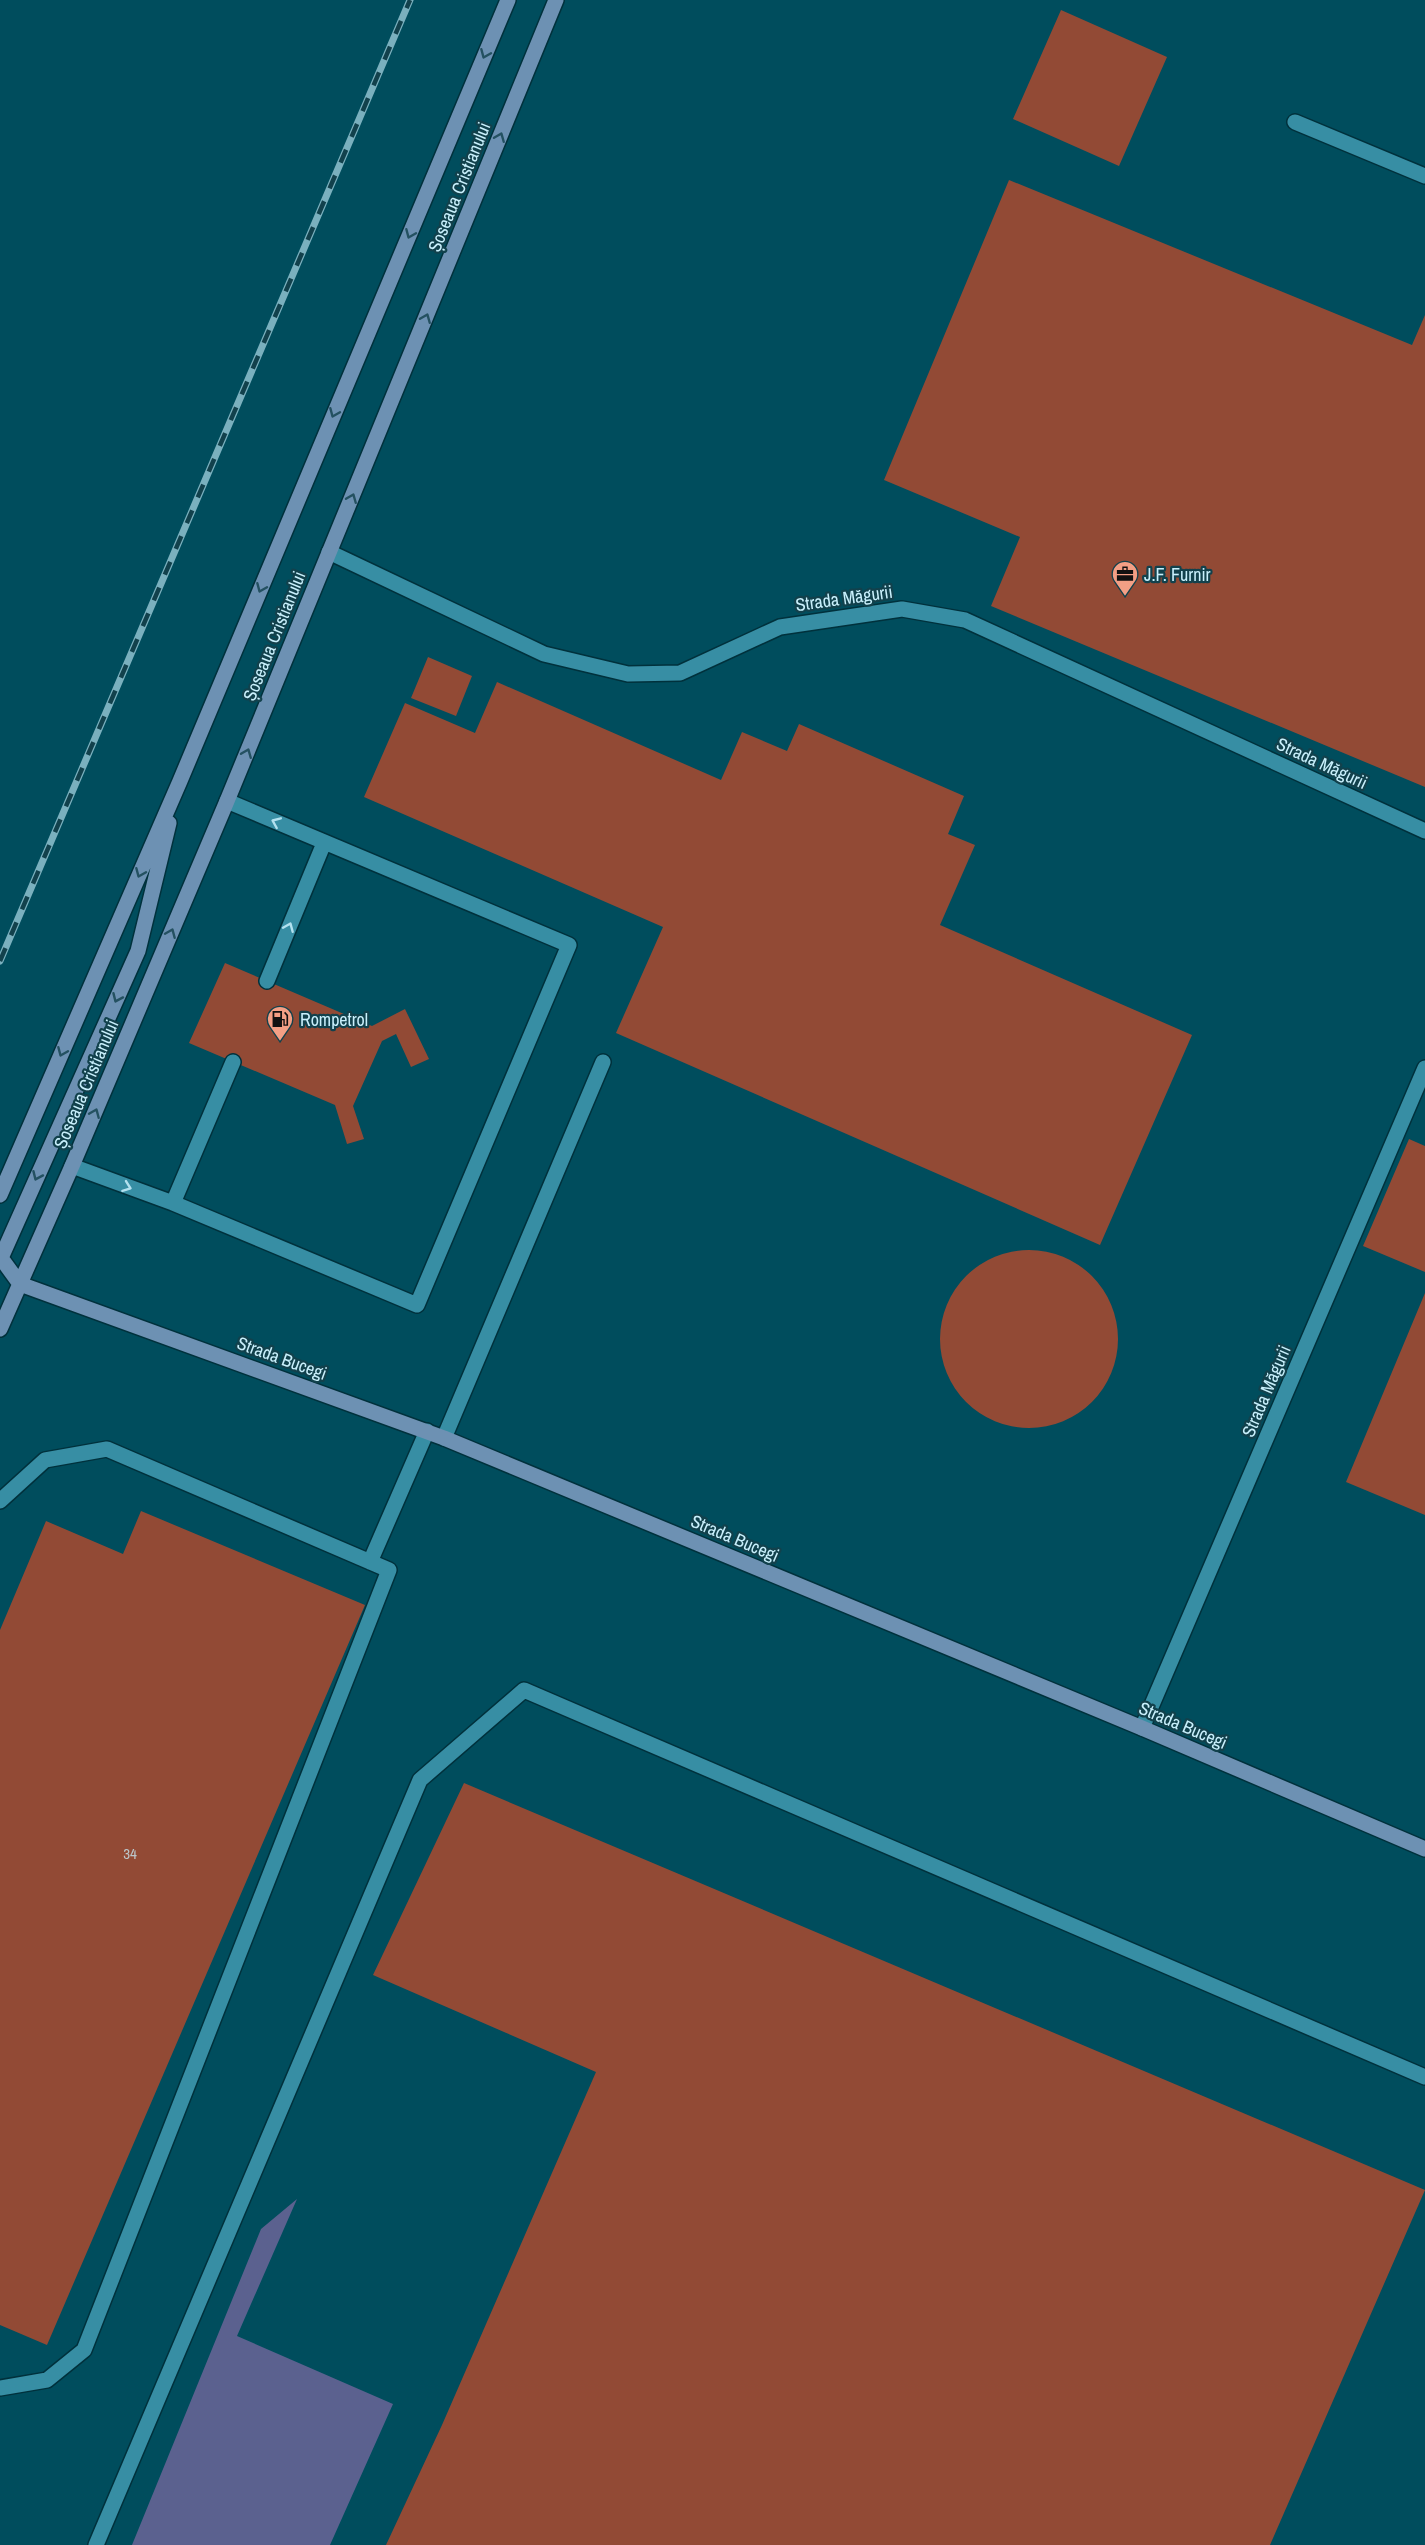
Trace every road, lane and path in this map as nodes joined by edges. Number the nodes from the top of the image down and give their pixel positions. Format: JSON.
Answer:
{"nodes":[{"id":1,"x":508,"y":0,"type":"edge"},
{"id":2,"x":556,"y":0,"type":"edge"},
{"id":3,"x":1295,"y":122,"type":"dead end"},
{"id":4,"x":1425,"y":176,"type":"edge"},
{"id":5,"x":329,"y":552,"type":"junction"},
{"id":6,"x":180,"y":781,"type":"junction"},
{"id":7,"x":227,"y":801,"type":"junction"},
{"id":8,"x":1425,"y":831,"type":"edge"},
{"id":9,"x":324,"y":843,"type":"junction"},
{"id":10,"x":267,"y":981,"type":"dead end"},
{"id":11,"x":233,"y":1062,"type":"dead end"},
{"id":12,"x":603,"y":1062,"type":"dead end"},
{"id":13,"x":1425,"y":1068,"type":"edge"},
{"id":14,"x":72,"y":1166,"type":"junction"},
{"id":15,"x":0,"y":1195,"type":"edge"},
{"id":16,"x":173,"y":1203,"type":"junction"},
{"id":17,"x":20,"y":1284,"type":"junction"},
{"id":18,"x":0,"y":1329,"type":"edge"},
{"id":19,"x":427,"y":1431,"type":"junction"},
{"id":20,"x":444,"y":1438,"type":"junction"},
{"id":21,"x":0,"y":1501,"type":"edge"},
{"id":22,"x":370,"y":1562,"type":"junction"},
{"id":23,"x":1142,"y":1728,"type":"junction"},
{"id":24,"x":1425,"y":1850,"type":"edge"},
{"id":25,"x":1425,"y":2077,"type":"edge"},
{"id":26,"x":0,"y":2388,"type":"edge"},
{"id":27,"x":96,"y":2545,"type":"edge"}],
"edges":[{"from":1,"to":6,"type":"main road","name":"Șoseaua Cristianului","one_way":true},
{"from":5,"to":2,"type":"main road","name":"Șoseaua Cristianului","one_way":true},
{"from":3,"to":4,"type":"lane"},
{"from":7,"to":5,"type":"main road","name":"Șoseaua Cristianului","one_way":true},
{"from":5,"to":8,"type":"lane","name":"Strada Măgurii"},
{"from":6,"to":15,"type":"main road","name":"Șoseaua Cristianului","one_way":true},
{"from":6,"to":17,"type":"main road","name":"Șoseaua Cristianului","one_way":true},
{"from":9,"to":7,"type":"lane","one_way":true},
{"from":14,"to":7,"type":"main road","name":"Șoseaua Cristianului","one_way":true},
{"from":10,"to":9,"type":"lane","one_way":true},
{"from":9,"to":16,"type":"lane"},
{"from":11,"to":16,"type":"lane"},
{"from":12,"to":20,"type":"lane"},
{"from":13,"to":23,"type":"lane","name":"Strada Măgurii"},
{"from":14,"to":16,"type":"lane","one_way":true},
{"from":14,"to":17,"type":"main road","name":"Șoseaua Cristianului"},
{"from":17,"to":18,"type":"main road","name":"Șoseaua Cristianului"},
{"from":17,"to":19,"type":"main road","name":"Strada Bucegi"},
{"from":19,"to":20,"type":"main road","name":"Strada Bucegi"},
{"from":19,"to":22,"type":"lane"},
{"from":20,"to":23,"type":"main road","name":"Strada Bucegi"},
{"from":21,"to":22,"type":"lane"},
{"from":22,"to":26,"type":"lane"},
{"from":23,"to":24,"type":"main road","name":"Strada Bucegi"},
{"from":25,"to":27,"type":"lane"}]}
